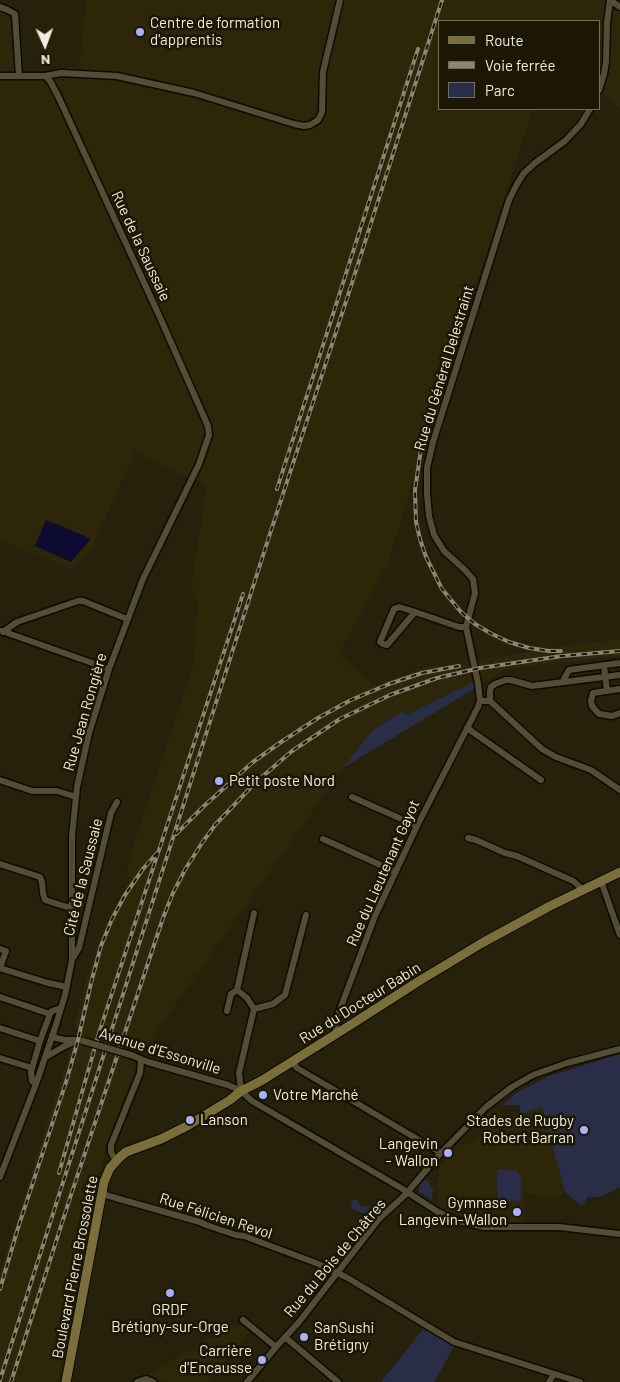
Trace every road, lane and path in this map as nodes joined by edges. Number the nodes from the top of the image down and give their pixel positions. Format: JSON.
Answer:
{"nodes":[{"id":1,"x":340,"y":0,"type":"edge"},
{"id":2,"x":610,"y":0,"type":"edge"},
{"id":3,"x":620,"y":7,"type":"edge"},
{"id":4,"x":0,"y":8,"type":"edge"},
{"id":5,"x":0,"y":76,"type":"edge"},
{"id":6,"x":19,"y":76,"type":"junction"},
{"id":7,"x":45,"y":76,"type":"junction"},
{"id":8,"x":600,"y":87,"type":"edge"},
{"id":9,"x":589,"y":110,"type":"edge"},
{"id":10,"x":209,"y":431,"type":"joint"},
{"id":11,"x":416,"y":612,"type":"junction"},
{"id":12,"x":127,"y":619,"type":"junction"},
{"id":13,"x":466,"y":627,"type":"junction"},
{"id":14,"x":2,"y":631,"type":"edge"},
{"id":15,"x":620,"y":663,"type":"edge"},
{"id":16,"x":604,"y":666,"type":"junction"},
{"id":17,"x":109,"y":669,"type":"junction"},
{"id":18,"x":620,"y":675,"type":"edge"},
{"id":19,"x":605,"y":677,"type":"junction"},
{"id":20,"x":563,"y":681,"type":"junction"},
{"id":21,"x":620,"y":689,"type":"edge"},
{"id":22,"x":607,"y":691,"type":"junction"},
{"id":23,"x":480,"y":700,"type":"junction"},
{"id":24,"x":490,"y":702,"type":"junction"},
{"id":25,"x":620,"y":713,"type":"edge"},
{"id":26,"x":467,"y":728,"type":"junction"},
{"id":27,"x":0,"y":780,"type":"edge"},
{"id":28,"x":541,"y":780,"type":"dead end"},
{"id":29,"x":620,"y":790,"type":"edge"},
{"id":30,"x":76,"y":797,"type":"junction"},
{"id":31,"x":352,"y":797,"type":"dead end"},
{"id":32,"x":117,"y":802,"type":"dead end"},
{"id":33,"x":417,"y":826,"type":"junction"},
{"id":34,"x":468,"y":838,"type":"dead end"},
{"id":35,"x":324,"y":839,"type":"dead end"},
{"id":36,"x":0,"y":864,"type":"edge"},
{"id":37,"x":396,"y":872,"type":"junction"},
{"id":38,"x":620,"y":872,"type":"edge"},
{"id":39,"x":601,"y":881,"type":"junction"},
{"id":40,"x":582,"y":890,"type":"junction"},
{"id":41,"x":72,"y":906,"type":"junction"},
{"id":42,"x":254,"y":913,"type":"dead end"},
{"id":43,"x":306,"y":915,"type":"dead end"},
{"id":44,"x":620,"y":935,"type":"edge"},
{"id":45,"x":0,"y":950,"type":"edge"},
{"id":46,"x":73,"y":956,"type":"junction"},
{"id":47,"x":0,"y":968,"type":"edge"},
{"id":48,"x":67,"y":987,"type":"junction"},
{"id":49,"x":237,"y":990,"type":"junction"},
{"id":50,"x":0,"y":997,"type":"edge"},
{"id":51,"x":61,"y":1008,"type":"junction"},
{"id":52,"x":254,"y":1009,"type":"junction"},
{"id":53,"x":227,"y":1010,"type":"dead end"},
{"id":54,"x":50,"y":1014,"type":"junction"},
{"id":55,"x":0,"y":1028,"type":"edge"},
{"id":56,"x":54,"y":1031,"type":"junction"},
{"id":57,"x":336,"y":1034,"type":"junction"},
{"id":58,"x":80,"y":1040,"type":"junction"},
{"id":59,"x":40,"y":1041,"type":"junction"},
{"id":60,"x":620,"y":1049,"type":"edge"},
{"id":61,"x":45,"y":1057,"type":"junction"},
{"id":62,"x":0,"y":1058,"type":"edge"},
{"id":63,"x":141,"y":1060,"type":"junction"},
{"id":64,"x":292,"y":1061,"type":"junction"},
{"id":65,"x":32,"y":1068,"type":"junction"},
{"id":66,"x":36,"y":1084,"type":"junction"},
{"id":67,"x":241,"y":1091,"type":"junction"},
{"id":68,"x":441,"y":1152,"type":"junction"},
{"id":69,"x":116,"y":1160,"type":"junction"},
{"id":70,"x":0,"y":1177,"type":"edge"},
{"id":71,"x":408,"y":1192,"type":"junction"},
{"id":72,"x":102,"y":1194,"type":"junction"},
{"id":73,"x":620,"y":1234,"type":"edge"},
{"id":74,"x":336,"y":1273,"type":"junction"},
{"id":75,"x":243,"y":1320,"type":"dead end"},
{"id":76,"x":285,"y":1337,"type":"junction"},
{"id":77,"x":276,"y":1347,"type":"junction"},
{"id":78,"x":554,"y":1374,"type":"junction"},
{"id":79,"x":150,"y":1381,"type":"edge"},
{"id":80,"x":66,"y":1382,"type":"edge"},
{"id":81,"x":137,"y":1382,"type":"edge"},
{"id":82,"x":248,"y":1382,"type":"edge"},
{"id":83,"x":338,"y":1382,"type":"edge"},
{"id":84,"x":549,"y":1382,"type":"edge"},
{"id":85,"x":580,"y":1382,"type":"edge"}],
"edges":[{"from":1,"to":7,"type":"street"},
{"from":2,"to":3,"type":"street"},
{"from":2,"to":8,"type":"street"},
{"from":4,"to":6,"type":"street"},
{"from":5,"to":6,"type":"street"},
{"from":6,"to":7,"type":"street"},
{"from":7,"to":10,"type":"street","name":"Rue de la Saussaie"},
{"from":9,"to":13,"type":"street","name":"Rue du Général Delestraint"},
{"from":10,"to":12,"type":"street","name":"Rue Jean Rongière"},
{"from":11,"to":11,"type":"street"},
{"from":11,"to":13,"type":"street"},
{"from":12,"to":14,"type":"street"},
{"from":12,"to":17,"type":"street","name":"Rue Jean Rongière"},
{"from":13,"to":23,"type":"street","name":"Rue du Général Delestraint"},
{"from":14,"to":17,"type":"street"},
{"from":15,"to":16,"type":"street"},
{"from":16,"to":19,"type":"street"},
{"from":16,"to":20,"type":"street"},
{"from":17,"to":30,"type":"street","name":"Rue Jean Rongière"},
{"from":18,"to":19,"type":"street"},
{"from":19,"to":20,"type":"street"},
{"from":19,"to":22,"type":"street"},
{"from":20,"to":24,"type":"street"},
{"from":21,"to":22,"type":"street"},
{"from":22,"to":25,"type":"street"},
{"from":23,"to":24,"type":"street"},
{"from":23,"to":26,"type":"street","name":"Rue du Lieutenant Gayot"},
{"from":24,"to":29,"type":"street"},
{"from":26,"to":28,"type":"street"},
{"from":26,"to":33,"type":"street","name":"Rue du Lieutenant Gayot"},
{"from":27,"to":30,"type":"street"},
{"from":30,"to":41,"type":"street","name":"Rue Jean Rongière"},
{"from":31,"to":33,"type":"street"},
{"from":32,"to":46,"type":"street","name":"Cité de la Saussaie"},
{"from":33,"to":37,"type":"street","name":"Rue du Lieutenant Gayot"},
{"from":34,"to":40,"type":"street"},
{"from":35,"to":37,"type":"street"},
{"from":36,"to":41,"type":"street"},
{"from":37,"to":57,"type":"street","name":"Rue du Lieutenant Gayot"},
{"from":38,"to":39,"type":"main road","name":"Rue du Docteur Babin"},
{"from":39,"to":40,"type":"main road","name":"Rue du Docteur Babin"},
{"from":39,"to":44,"type":"street"},
{"from":40,"to":57,"type":"main road","name":"Rue du Docteur Babin"},
{"from":41,"to":46,"type":"street","name":"Rue Jean Rongière"},
{"from":42,"to":49,"type":"street"},
{"from":43,"to":52,"type":"street"},
{"from":45,"to":47,"type":"street"},
{"from":46,"to":48,"type":"street","name":"Rue Jean Rongière"},
{"from":47,"to":48,"type":"street"},
{"from":48,"to":51,"type":"street","name":"Rue Jean Rongière"},
{"from":49,"to":52,"type":"street"},
{"from":49,"to":53,"type":"street"},
{"from":50,"to":54,"type":"street"},
{"from":51,"to":54,"type":"street"},
{"from":51,"to":56,"type":"street","name":"Rue Jean Rongière"},
{"from":52,"to":67,"type":"street"},
{"from":54,"to":59,"type":"street"},
{"from":55,"to":59,"type":"street"},
{"from":56,"to":58,"type":"street","name":"Avenue d'Essonville"},
{"from":56,"to":61,"type":"street","name":"Rue Jean Rongière"},
{"from":57,"to":64,"type":"main road","name":"Rue du Docteur Babin"},
{"from":58,"to":61,"type":"street"},
{"from":58,"to":63,"type":"street","name":"Avenue d'Essonville","bridge":true},
{"from":59,"to":65,"type":"street"},
{"from":60,"to":68,"type":"street","name":"Rue du Bois de Châtres"},
{"from":61,"to":66,"type":"street","name":"Rue Jean Rongière"},
{"from":62,"to":65,"type":"street"},
{"from":63,"to":67,"type":"street","name":"Avenue d'Essonville"},
{"from":63,"to":69,"type":"street"},
{"from":64,"to":67,"type":"main road","name":"Rue du Docteur Babin"},
{"from":64,"to":68,"type":"street"},
{"from":65,"to":66,"type":"street"},
{"from":66,"to":70,"type":"street","name":"Rue Jean Rongière"},
{"from":67,"to":69,"type":"main road","name":"Rue du Docteur Babin"},
{"from":67,"to":71,"type":"street","name":"Avenue d'Essonville"},
{"from":68,"to":71,"type":"street","name":"Rue du Bois de Châtres"},
{"from":69,"to":72,"type":"main road","name":"Boulevard Pierre Brossolette"},
{"from":71,"to":73,"type":"street","name":"Avenue d'Essonville"},
{"from":71,"to":74,"type":"street","name":"Rue du Bois de Châtres"},
{"from":72,"to":74,"type":"street","name":"Rue Félicien Revol"},
{"from":72,"to":80,"type":"main road","name":"Boulevard Pierre Brossolette"},
{"from":74,"to":76,"type":"street","name":"Rue du Bois de Châtres"},
{"from":74,"to":78,"type":"street","name":"Rue Félicien Revol"},
{"from":75,"to":77,"type":"street"},
{"from":76,"to":77,"type":"street","name":"Rue du Bois de Châtres"},
{"from":76,"to":83,"type":"street"},
{"from":77,"to":82,"type":"street","name":"Rue du Bois de Châtres"},
{"from":78,"to":84,"type":"street"},
{"from":78,"to":85,"type":"street","name":"Rue Félicien Revol"},
{"from":79,"to":81,"type":"street"}]}
